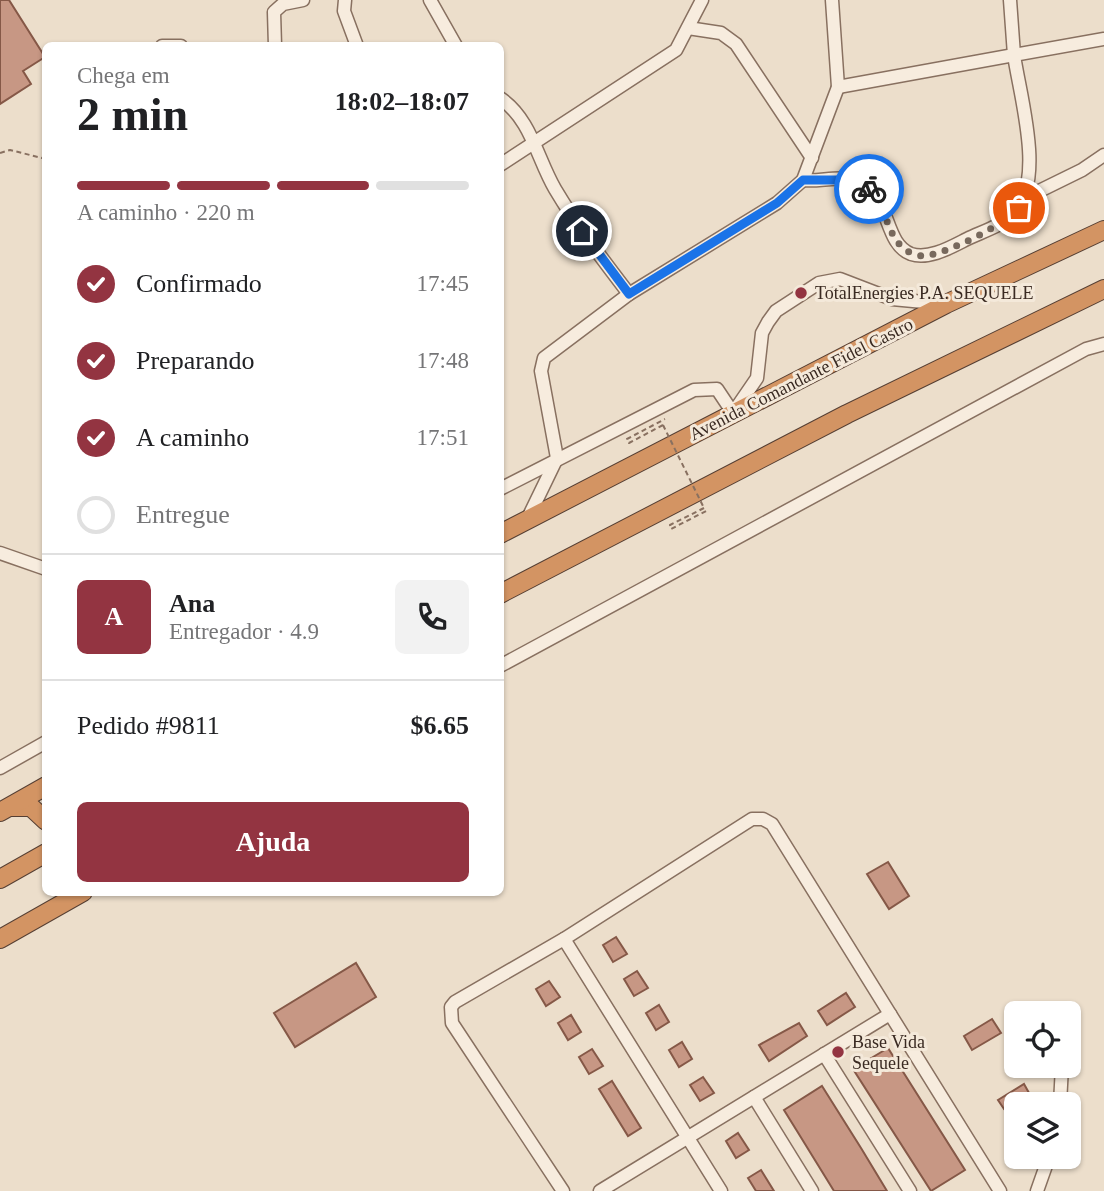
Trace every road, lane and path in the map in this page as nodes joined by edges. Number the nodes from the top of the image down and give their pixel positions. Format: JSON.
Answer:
{"nodes":[{"id":1,"x":303,"y":0,"type":"edge"},
{"id":2,"x":345,"y":0,"type":"edge"},
{"id":3,"x":430,"y":0,"type":"edge"},
{"id":4,"x":702,"y":0,"type":"edge"},
{"id":5,"x":832,"y":0,"type":"edge"},
{"id":6,"x":1010,"y":0,"type":"edge"},
{"id":7,"x":688,"y":28,"type":"junction"},
{"id":8,"x":1104,"y":39,"type":"edge"},
{"id":9,"x":275,"y":42,"type":"edge"},
{"id":10,"x":356,"y":42,"type":"edge"},
{"id":11,"x":454,"y":42,"type":"edge"},
{"id":12,"x":1014,"y":55,"type":"junction"},
{"id":13,"x":838,"y":87,"type":"junction"},
{"id":14,"x":504,"y":101,"type":"edge"},
{"id":15,"x":534,"y":144,"type":"junction"},
{"id":16,"x":0,"y":153,"type":"edge"},
{"id":17,"x":1104,"y":155,"type":"edge"},
{"id":18,"x":42,"y":158,"type":"edge"},
{"id":19,"x":812,"y":158,"type":"junction"},
{"id":20,"x":504,"y":163,"type":"edge"},
{"id":21,"x":803,"y":180,"type":"junction"},
{"id":22,"x":1025,"y":198,"type":"junction"},
{"id":23,"x":1104,"y":230,"type":"edge"},
{"id":24,"x":1104,"y":289,"type":"edge"},
{"id":25,"x":629,"y":294,"type":"junction"},
{"id":26,"x":946,"y":304,"type":"junction"},
{"id":27,"x":1104,"y":344,"type":"edge"},
{"id":28,"x":733,"y":413,"type":"junction"},
{"id":29,"x":665,"y":419,"type":"dead end"},
{"id":30,"x":557,"y":458,"type":"junction"},
{"id":31,"x":504,"y":487,"type":"edge"},
{"id":32,"x":708,"y":510,"type":"dead end"},
{"id":33,"x":527,"y":520,"type":"junction"},
{"id":34,"x":504,"y":532,"type":"edge"},
{"id":35,"x":0,"y":553,"type":"edge"},
{"id":36,"x":42,"y":568,"type":"edge"},
{"id":37,"x":504,"y":592,"type":"edge"},
{"id":38,"x":504,"y":664,"type":"edge"},
{"id":39,"x":42,"y":745,"type":"edge"},
{"id":40,"x":0,"y":768,"type":"edge"},
{"id":41,"x":42,"y":788,"type":"edge"},
{"id":42,"x":3,"y":810,"type":"edge"},
{"id":43,"x":42,"y":818,"type":"edge"},
{"id":44,"x":42,"y":853,"type":"edge"},
{"id":45,"x":0,"y":878,"type":"edge"},
{"id":46,"x":76,"y":896,"type":"edge"},
{"id":47,"x":0,"y":939,"type":"edge"},
{"id":48,"x":564,"y":939,"type":"junction"},
{"id":49,"x":890,"y":1014,"type":"junction"},
{"id":50,"x":824,"y":1054,"type":"junction"},
{"id":51,"x":754,"y":1097,"type":"junction"},
{"id":52,"x":688,"y":1137,"type":"junction"},
{"id":53,"x":1045,"y":1169,"type":"edge"},
{"id":54,"x":563,"y":1191,"type":"edge"},
{"id":55,"x":600,"y":1191,"type":"edge"},
{"id":56,"x":721,"y":1191,"type":"edge"},
{"id":57,"x":813,"y":1191,"type":"edge"},
{"id":58,"x":910,"y":1191,"type":"edge"},
{"id":59,"x":1000,"y":1191,"type":"edge"},
{"id":60,"x":1037,"y":1191,"type":"edge"}],
"edges":[{"from":1,"to":9,"type":"street"},
{"from":2,"to":10,"type":"street"},
{"from":3,"to":11,"type":"street"},
{"from":4,"to":7,"type":"street"},
{"from":5,"to":13,"type":"street"},
{"from":6,"to":12,"type":"street"},
{"from":7,"to":15,"type":"street"},
{"from":7,"to":19,"type":"street"},
{"from":8,"to":12,"type":"street"},
{"from":12,"to":13,"type":"street"},
{"from":12,"to":22,"type":"street"},
{"from":13,"to":19,"type":"street"},
{"from":14,"to":15,"type":"street"},
{"from":15,"to":20,"type":"street"},
{"from":15,"to":25,"type":"street"},
{"from":16,"to":18,"type":"path"},
{"from":17,"to":22,"type":"street"},
{"from":19,"to":21,"type":"street"},
{"from":21,"to":22,"type":"street"},
{"from":21,"to":25,"type":"street"},
{"from":23,"to":26,"type":"highway","name":"Avenida Comandante Fidel Castro"},
{"from":24,"to":37,"type":"highway"},
{"from":25,"to":30,"type":"street"},
{"from":26,"to":28,"type":"highway","name":"Avenida Comandante Fidel Castro"},
{"from":26,"to":28,"type":"street"},
{"from":27,"to":38,"type":"street"},
{"from":28,"to":30,"type":"street"},
{"from":28,"to":33,"type":"highway","name":"Avenida Comandante Fidel Castro"},
{"from":29,"to":32,"type":"path","bridge":true},
{"from":30,"to":31,"type":"street"},
{"from":30,"to":33,"type":"street"},
{"from":33,"to":34,"type":"highway","name":"Avenida Comandante Fidel Castro"},
{"from":35,"to":36,"type":"street"},
{"from":39,"to":40,"type":"street"},
{"from":41,"to":42,"type":"highway"},
{"from":42,"to":43,"type":"highway"},
{"from":44,"to":45,"type":"highway"},
{"from":46,"to":47,"type":"highway"},
{"from":48,"to":49,"type":"street"},
{"from":48,"to":52,"type":"street"},
{"from":48,"to":54,"type":"street"},
{"from":49,"to":50,"type":"street"},
{"from":49,"to":59,"type":"street"},
{"from":50,"to":51,"type":"street"},
{"from":50,"to":58,"type":"street"},
{"from":51,"to":52,"type":"street"},
{"from":51,"to":57,"type":"street"},
{"from":52,"to":55,"type":"street"},
{"from":52,"to":56,"type":"street"},
{"from":53,"to":60,"type":"street"}]}
